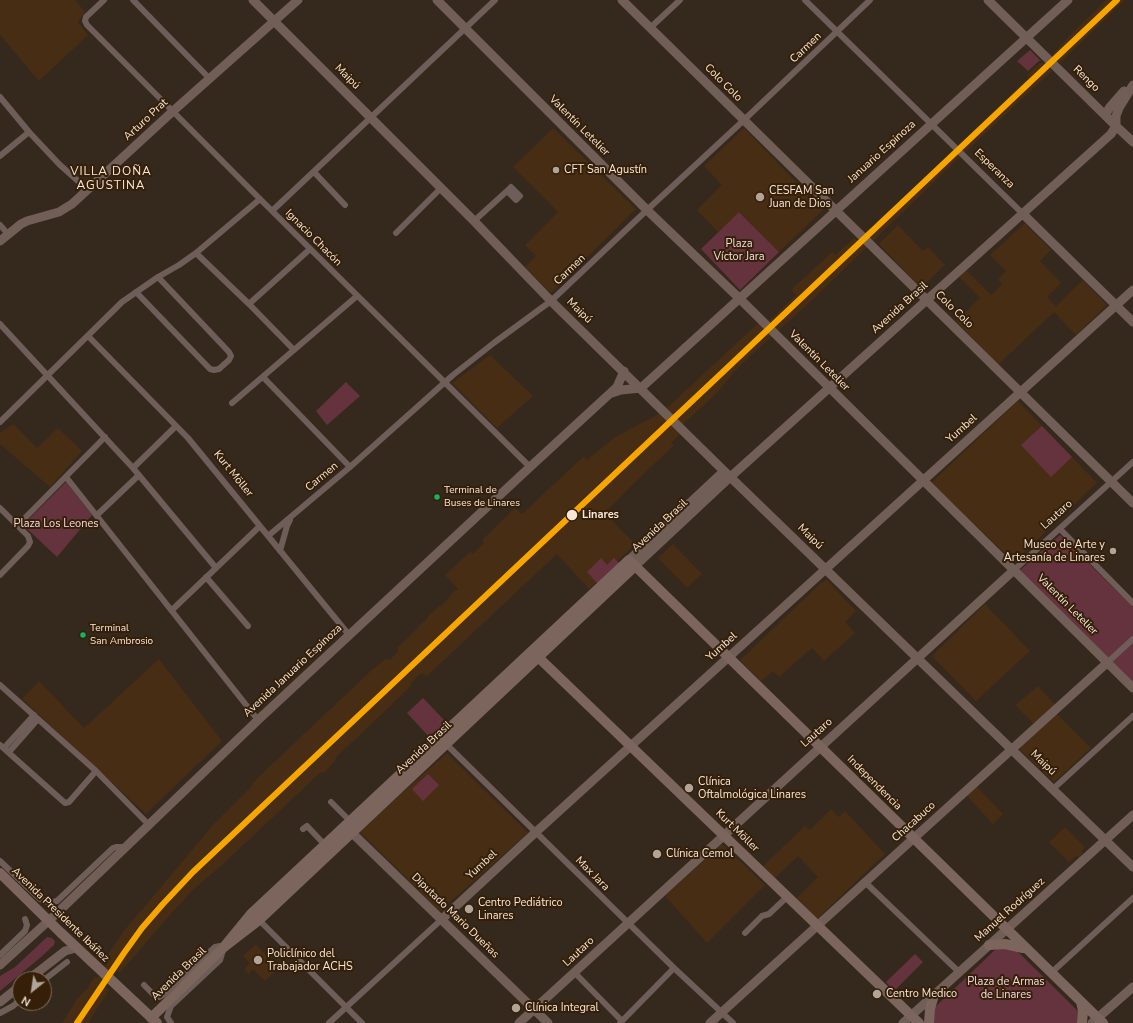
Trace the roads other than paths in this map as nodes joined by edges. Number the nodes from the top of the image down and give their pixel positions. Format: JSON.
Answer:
{"nodes":[{"id":1,"x":104,"y":0,"type":"edge"},
{"id":2,"x":133,"y":0,"type":"edge"},
{"id":3,"x":253,"y":0,"type":"edge"},
{"id":4,"x":298,"y":0,"type":"edge"},
{"id":5,"x":437,"y":0,"type":"edge"},
{"id":6,"x":495,"y":0,"type":"edge"},
{"id":7,"x":622,"y":0,"type":"edge"},
{"id":8,"x":680,"y":0,"type":"edge"},
{"id":9,"x":805,"y":0,"type":"edge"},
{"id":10,"x":870,"y":0,"type":"edge"},
{"id":11,"x":1068,"y":0,"type":"edge"},
{"id":12,"x":993,"y":2,"type":"edge"},
{"id":13,"x":275,"y":22,"type":"junction"},
{"id":14,"x":465,"y":28,"type":"junction"},
{"id":15,"x":650,"y":28,"type":"junction"},
{"id":16,"x":837,"y":32,"type":"junction"},
{"id":17,"x":1026,"y":38,"type":"junction"},
{"id":18,"x":210,"y":79,"type":"junction"},
{"id":19,"x":1133,"y":81,"type":"edge"},
{"id":20,"x":1133,"y":85,"type":"edge"},
{"id":21,"x":0,"y":97,"type":"edge"},
{"id":22,"x":172,"y":112,"type":"junction"},
{"id":23,"x":1105,"y":115,"type":"junction"},
{"id":24,"x":370,"y":118,"type":"junction"},
{"id":25,"x":744,"y":120,"type":"junction"},
{"id":26,"x":931,"y":124,"type":"junction"},
{"id":27,"x":1116,"y":126,"type":"junction"},
{"id":28,"x":29,"y":132,"type":"junction"},
{"id":29,"x":1133,"y":142,"type":"edge"},
{"id":30,"x":0,"y":156,"type":"edge"},
{"id":31,"x":314,"y":172,"type":"junction"},
{"id":32,"x":441,"y":188,"type":"junction"},
{"id":33,"x":88,"y":190,"type":"junction"},
{"id":34,"x":507,"y":191,"type":"dead end"},
{"id":35,"x":260,"y":199,"type":"junction"},
{"id":36,"x":345,"y":205,"type":"dead end"},
{"id":37,"x":647,"y":210,"type":"junction"},
{"id":38,"x":836,"y":210,"type":"junction"},
{"id":39,"x":272,"y":211,"type":"junction"},
{"id":40,"x":1023,"y":214,"type":"junction"},
{"id":41,"x":474,"y":221,"type":"junction"},
{"id":42,"x":0,"y":226,"type":"edge"},
{"id":43,"x":396,"y":233,"type":"dead end"},
{"id":44,"x":8,"y":234,"type":"junction"},
{"id":45,"x":0,"y":241,"type":"edge"},
{"id":46,"x":310,"y":249,"type":"junction"},
{"id":47,"x":196,"y":253,"type":"junction"},
{"id":48,"x":158,"y":277,"type":"junction"},
{"id":49,"x":1133,"y":290,"type":"edge"},
{"id":50,"x":136,"y":292,"type":"junction"},
{"id":51,"x":357,"y":296,"type":"junction"},
{"id":52,"x":739,"y":298,"type":"junction"},
{"id":53,"x":927,"y":300,"type":"junction"},
{"id":54,"x":552,"y":301,"type":"junction"},
{"id":55,"x":249,"y":304,"type":"junction"},
{"id":56,"x":1116,"y":306,"type":"junction"},
{"id":57,"x":1133,"y":322,"type":"edge"},
{"id":58,"x":0,"y":324,"type":"edge"},
{"id":59,"x":88,"y":336,"type":"junction"},
{"id":60,"x":294,"y":350,"type":"junction"},
{"id":61,"x":624,"y":371,"type":"junction"},
{"id":62,"x":47,"y":376,"type":"junction"},
{"id":63,"x":263,"y":377,"type":"junction"},
{"id":64,"x":444,"y":382,"type":"junction"},
{"id":65,"x":640,"y":388,"type":"junction"},
{"id":66,"x":830,"y":388,"type":"junction"},
{"id":67,"x":1020,"y":393,"type":"junction"},
{"id":68,"x":606,"y":397,"type":"junction"},
{"id":69,"x":232,"y":403,"type":"dead end"},
{"id":70,"x":0,"y":422,"type":"edge"},
{"id":71,"x":176,"y":426,"type":"junction"},
{"id":72,"x":105,"y":437,"type":"junction"},
{"id":73,"x":1133,"y":462,"type":"edge"},
{"id":74,"x":530,"y":466,"type":"junction"},
{"id":75,"x":350,"y":467,"type":"junction"},
{"id":76,"x":133,"y":468,"type":"junction"},
{"id":77,"x":727,"y":474,"type":"junction"},
{"id":78,"x":139,"y":475,"type":"junction"},
{"id":79,"x":66,"y":477,"type":"junction"},
{"id":80,"x":923,"y":481,"type":"junction"},
{"id":81,"x":1111,"y":482,"type":"junction"},
{"id":82,"x":1133,"y":503,"type":"edge"},
{"id":83,"x":0,"y":509,"type":"edge"},
{"id":84,"x":97,"y":515,"type":"junction"},
{"id":85,"x":291,"y":516,"type":"junction"},
{"id":86,"x":18,"y":525,"type":"junction"},
{"id":87,"x":260,"y":526,"type":"junction"},
{"id":88,"x":1060,"y":529,"type":"junction"},
{"id":89,"x":268,"y":536,"type":"junction"},
{"id":90,"x":280,"y":551,"type":"junction"},
{"id":91,"x":632,"y":563,"type":"junction"},
{"id":92,"x":216,"y":568,"type":"junction"},
{"id":93,"x":826,"y":569,"type":"junction"},
{"id":94,"x":1014,"y":570,"type":"junction"},
{"id":95,"x":0,"y":575,"type":"edge"},
{"id":96,"x":206,"y":577,"type":"junction"},
{"id":97,"x":1133,"y":603,"type":"edge"},
{"id":98,"x":172,"y":610,"type":"junction"},
{"id":99,"x":248,"y":626,"type":"dead end"},
{"id":100,"x":349,"y":635,"type":"junction"},
{"id":101,"x":1133,"y":639,"type":"edge"},
{"id":102,"x":539,"y":644,"type":"junction"},
{"id":103,"x":538,"y":657,"type":"junction"},
{"id":104,"x":729,"y":658,"type":"junction"},
{"id":105,"x":918,"y":658,"type":"junction"},
{"id":106,"x":1108,"y":662,"type":"junction"},
{"id":107,"x":0,"y":685,"type":"edge"},
{"id":108,"x":1133,"y":688,"type":"edge"},
{"id":109,"x":1133,"y":716,"type":"edge"},
{"id":110,"x":36,"y":717,"type":"junction"},
{"id":111,"x":258,"y":720,"type":"junction"},
{"id":112,"x":443,"y":741,"type":"junction"},
{"id":113,"x":631,"y":746,"type":"junction"},
{"id":114,"x":820,"y":746,"type":"junction"},
{"id":115,"x":4,"y":749,"type":"edge"},
{"id":116,"x":1012,"y":749,"type":"junction"},
{"id":117,"x":96,"y":771,"type":"junction"},
{"id":118,"x":1053,"y":789,"type":"junction"},
{"id":119,"x":331,"y":802,"type":"dead end"},
{"id":120,"x":1133,"y":815,"type":"edge"},
{"id":121,"x":149,"y":825,"type":"junction"},
{"id":122,"x":349,"y":827,"type":"junction"},
{"id":123,"x":303,"y":829,"type":"dead end"},
{"id":124,"x":536,"y":832,"type":"junction"},
{"id":125,"x":724,"y":836,"type":"junction"},
{"id":126,"x":914,"y":838,"type":"junction"},
{"id":127,"x":1105,"y":840,"type":"junction"},
{"id":128,"x":325,"y":845,"type":"junction"},
{"id":129,"x":126,"y":847,"type":"junction"},
{"id":130,"x":0,"y":861,"type":"edge"},
{"id":131,"x":1133,"y":868,"type":"edge"},
{"id":132,"x":0,"y":873,"type":"edge"},
{"id":133,"x":866,"y":883,"type":"junction"},
{"id":134,"x":787,"y":896,"type":"junction"},
{"id":135,"x":1133,"y":898,"type":"edge"},
{"id":136,"x":25,"y":919,"type":"dead end"},
{"id":137,"x":258,"y":920,"type":"junction"},
{"id":138,"x":441,"y":920,"type":"junction"},
{"id":139,"x":48,"y":921,"type":"junction"},
{"id":140,"x":628,"y":923,"type":"junction"},
{"id":141,"x":817,"y":926,"type":"junction"},
{"id":142,"x":1006,"y":930,"type":"junction"},
{"id":143,"x":745,"y":933,"type":"dead end"},
{"id":144,"x":989,"y":945,"type":"junction"},
{"id":145,"x":224,"y":947,"type":"junction"},
{"id":146,"x":76,"y":948,"type":"junction"},
{"id":147,"x":1025,"y":948,"type":"junction"},
{"id":148,"x":0,"y":955,"type":"edge"},
{"id":149,"x":67,"y":962,"type":"dead end"},
{"id":150,"x":0,"y":965,"type":"edge"},
{"id":151,"x":674,"y":968,"type":"junction"},
{"id":152,"x":39,"y":971,"type":"edge"},
{"id":153,"x":959,"y":972,"type":"junction"},
{"id":154,"x":575,"y":973,"type":"junction"},
{"id":155,"x":1051,"y":973,"type":"junction"},
{"id":156,"x":52,"y":974,"type":"edge"},
{"id":157,"x":144,"y":986,"type":"dead end"},
{"id":158,"x":1133,"y":986,"type":"edge"},
{"id":159,"x":12,"y":992,"type":"edge"},
{"id":160,"x":934,"y":995,"type":"junction"},
{"id":161,"x":0,"y":1002,"type":"edge"},
{"id":162,"x":1082,"y":1002,"type":"junction"},
{"id":163,"x":12,"y":1007,"type":"edge"},
{"id":164,"x":346,"y":1007,"type":"junction"},
{"id":165,"x":534,"y":1010,"type":"junction"},
{"id":166,"x":722,"y":1012,"type":"junction"},
{"id":167,"x":0,"y":1013,"type":"edge"},
{"id":168,"x":915,"y":1019,"type":"edge"},
{"id":169,"x":154,"y":1020,"type":"edge"},
{"id":170,"x":1098,"y":1021,"type":"edge"},
{"id":171,"x":621,"y":1022,"type":"edge"},
{"id":172,"x":171,"y":1023,"type":"edge"},
{"id":173,"x":329,"y":1023,"type":"edge"},
{"id":174,"x":362,"y":1023,"type":"edge"},
{"id":175,"x":519,"y":1023,"type":"edge"},
{"id":176,"x":548,"y":1023,"type":"edge"},
{"id":177,"x":710,"y":1023,"type":"edge"},
{"id":178,"x":733,"y":1023,"type":"edge"},
{"id":179,"x":903,"y":1023,"type":"edge"},
{"id":180,"x":929,"y":1023,"type":"edge"},
{"id":181,"x":1082,"y":1023,"type":"edge"}],
"edges":[{"from":1,"to":22,"type":"street","name":"Ignacio Chacón"},
{"from":2,"to":18,"type":"street"},
{"from":3,"to":13,"type":"main road","name":"Maipú"},
{"from":4,"to":13,"type":"main road","name":"Arturo Prat"},
{"from":5,"to":14,"type":"main road","name":"Valentín Letelier"},
{"from":6,"to":14,"type":"street"},
{"from":7,"to":15,"type":"main road","name":"Colo Colo"},
{"from":8,"to":15,"type":"street"},
{"from":9,"to":16,"type":"street","name":"Esperanza"},
{"from":10,"to":16,"type":"street","name":"Carmen"},
{"from":11,"to":17,"type":"main road","name":"Januario Espinoza"},
{"from":12,"to":17,"type":"main road","name":"Rengo"},
{"from":13,"to":18,"type":"main road","name":"Arturo Prat"},
{"from":13,"to":24,"type":"main road","name":"Maipú"},
{"from":14,"to":24,"type":"street"},
{"from":14,"to":37,"type":"main road","name":"Valentín Letelier"},
{"from":15,"to":25,"type":"main road","name":"Colo Colo"},
{"from":16,"to":25,"type":"street","name":"Carmen"},
{"from":16,"to":26,"type":"street","name":"Esperanza"},
{"from":17,"to":23,"type":"main road","name":"Rengo"},
{"from":17,"to":26,"type":"main road","name":"Januario Espinoza"},
{"from":18,"to":22,"type":"main road","name":"Arturo Prat"},
{"from":19,"to":23,"type":"main road"},
{"from":20,"to":27,"type":"main road"},
{"from":21,"to":28,"type":"street"},
{"from":22,"to":33,"type":"main road","name":"Arturo Prat"},
{"from":22,"to":35,"type":"street","name":"Ignacio Chacón"},
{"from":23,"to":27,"type":"main road","name":"Rengo"},
{"from":24,"to":31,"type":"street"},
{"from":24,"to":32,"type":"main road","name":"Maipú"},
{"from":25,"to":37,"type":"street","name":"Carmen"},
{"from":25,"to":38,"type":"main road","name":"Colo Colo"},
{"from":26,"to":38,"type":"main road","name":"Januario Espinoza"},
{"from":26,"to":40,"type":"street","name":"Esperanza"},
{"from":27,"to":29,"type":"main road","name":"Rengo"},
{"from":27,"to":40,"type":"main road","name":"Avenida Brasil"},
{"from":28,"to":30,"type":"street"},
{"from":28,"to":33,"type":"street"},
{"from":31,"to":36,"type":"street"},
{"from":31,"to":39,"type":"street"},
{"from":32,"to":41,"type":"main road","name":"Maipú"},
{"from":32,"to":43,"type":"street"},
{"from":33,"to":44,"type":"main road","name":"Arturo Prat"},
{"from":34,"to":41,"type":"street"},
{"from":35,"to":39,"type":"street","name":"Ignacio Chacón"},
{"from":35,"to":47,"type":"street"},
{"from":37,"to":52,"type":"main road","name":"Valentín Letelier"},
{"from":37,"to":54,"type":"street","name":"Carmen"},
{"from":38,"to":52,"type":"main road","name":"Januario Espinoza"},
{"from":38,"to":53,"type":"main road","name":"Colo Colo"},
{"from":39,"to":46,"type":"street","name":"Ignacio Chacón"},
{"from":40,"to":53,"type":"main road","name":"Avenida Brasil"},
{"from":40,"to":56,"type":"main road","name":"Esperanza"},
{"from":41,"to":54,"type":"main road","name":"Maipú"},
{"from":42,"to":44,"type":"street"},
{"from":44,"to":45,"type":"main road","name":"Arturo Prat"},
{"from":46,"to":51,"type":"street","name":"Ignacio Chacón"},
{"from":46,"to":55,"type":"street"},
{"from":47,"to":48,"type":"street"},
{"from":47,"to":55,"type":"street"},
{"from":48,"to":50,"type":"street"},
{"from":48,"to":50,"type":"street"},
{"from":49,"to":56,"type":"main road","name":"Yumbel"},
{"from":50,"to":59,"type":"street"},
{"from":51,"to":60,"type":"street"},
{"from":51,"to":64,"type":"street","name":"Ignacio Chacón"},
{"from":52,"to":65,"type":"main road","name":"Januario Espinoza"},
{"from":52,"to":66,"type":"main road","name":"Valentín Letelier"},
{"from":53,"to":66,"type":"main road","name":"Avenida Brasil"},
{"from":53,"to":67,"type":"main road","name":"Colo Colo"},
{"from":54,"to":61,"type":"main road","name":"Maipú"},
{"from":54,"to":64,"type":"street","name":"Carmen"},
{"from":55,"to":60,"type":"street"},
{"from":56,"to":57,"type":"main road","name":"Esperanza"},
{"from":56,"to":67,"type":"main road","name":"Yumbel"},
{"from":58,"to":62,"type":"street"},
{"from":59,"to":62,"type":"street"},
{"from":59,"to":71,"type":"street","name":"Kurt Möller"},
{"from":60,"to":63,"type":"street"},
{"from":61,"to":65,"type":"main road","name":"Maipú"},
{"from":61,"to":68,"type":"main road","name":"Avenida Januario Espinoza"},
{"from":62,"to":70,"type":"street"},
{"from":62,"to":72,"type":"street"},
{"from":63,"to":69,"type":"street"},
{"from":63,"to":75,"type":"street"},
{"from":64,"to":74,"type":"street","name":"Ignacio Chacón"},
{"from":64,"to":75,"type":"street","name":"Carmen"},
{"from":65,"to":68,"type":"main road","name":"Avenida Januario Espinoza"},
{"from":65,"to":77,"type":"main road","name":"Maipú"},
{"from":66,"to":77,"type":"main road","name":"Avenida Brasil"},
{"from":66,"to":80,"type":"main road","name":"Valentín Letelier"},
{"from":67,"to":80,"type":"main road","name":"Yumbel"},
{"from":67,"to":81,"type":"main road","name":"Colo Colo"},
{"from":68,"to":74,"type":"main road","name":"Avenida Januario Espinoza"},
{"from":71,"to":76,"type":"street"},
{"from":71,"to":87,"type":"street","name":"Kurt Möller"},
{"from":72,"to":76,"type":"street"},
{"from":72,"to":79,"type":"street"},
{"from":73,"to":81,"type":"street","name":"Lautaro"},
{"from":74,"to":100,"type":"main road","name":"Avenida Januario Espinoza"},
{"from":75,"to":85,"type":"street","name":"Carmen"},
{"from":76,"to":78,"type":"street"},
{"from":77,"to":91,"type":"main road","name":"Avenida Brasil"},
{"from":77,"to":93,"type":"main road","name":"Maipú"},
{"from":78,"to":84,"type":"street"},
{"from":78,"to":92,"type":"street"},
{"from":79,"to":84,"type":"street"},
{"from":79,"to":86,"type":"street"},
{"from":80,"to":93,"type":"main road","name":"Yumbel"},
{"from":80,"to":94,"type":"main road","name":"Valentín Letelier"},
{"from":81,"to":82,"type":"main road","name":"Colo Colo"},
{"from":81,"to":88,"type":"street","name":"Lautaro"},
{"from":83,"to":86,"type":"street"},
{"from":84,"to":98,"type":"street"},
{"from":85,"to":89,"type":"street","name":"Carmen"},
{"from":85,"to":90,"type":"street"},
{"from":86,"to":95,"type":"street"},
{"from":87,"to":89,"type":"street","name":"Kurt Möller"},
{"from":87,"to":92,"type":"street"},
{"from":88,"to":94,"type":"street","name":"Lautaro"},
{"from":88,"to":97,"type":"street"},
{"from":89,"to":90,"type":"street","name":"Kurt Möller"},
{"from":90,"to":100,"type":"street","name":"Kurt Möller"},
{"from":91,"to":102,"type":"main road","name":"Avenida Brasil"},
{"from":91,"to":103,"type":"main road","name":"Avenida Brasil"},
{"from":91,"to":104,"type":"main road","name":"Independencia"},
{"from":92,"to":96,"type":"street"},
{"from":93,"to":104,"type":"main road","name":"Yumbel"},
{"from":93,"to":105,"type":"main road","name":"Maipú"},
{"from":94,"to":105,"type":"main road","name":"Lautaro"},
{"from":94,"to":106,"type":"main road","name":"Valentín Letelier"},
{"from":96,"to":98,"type":"street"},
{"from":96,"to":99,"type":"street"},
{"from":98,"to":111,"type":"street"},
{"from":100,"to":111,"type":"main road","name":"Avenida Januario Espinoza"},
{"from":101,"to":106,"type":"street","name":"Chacabuco"},
{"from":102,"to":103,"type":"main road"},
{"from":102,"to":112,"type":"main road","name":"Avenida Brasil"},
{"from":103,"to":112,"type":"main road","name":"Avenida Brasil"},
{"from":103,"to":113,"type":"main road","name":"Kurt Möller"},
{"from":104,"to":113,"type":"main road","name":"Yumbel"},
{"from":104,"to":114,"type":"main road","name":"Independencia"},
{"from":105,"to":114,"type":"main road","name":"Lautaro"},
{"from":105,"to":116,"type":"main road","name":"Maipú"},
{"from":106,"to":108,"type":"main road","name":"Valentín Letelier"},
{"from":106,"to":116,"type":"main road","name":"Chacabuco"},
{"from":107,"to":110,"type":"street"},
{"from":109,"to":118,"type":"street"},
{"from":110,"to":115,"type":"street"},
{"from":110,"to":117,"type":"street"},
{"from":111,"to":121,"type":"main road","name":"Avenida Januario Espinoza"},
{"from":112,"to":122,"type":"main road","name":"Avenida Brasil"},
{"from":112,"to":124,"type":"street","name":"Max Jara"},
{"from":113,"to":124,"type":"main road","name":"Yumbel"},
{"from":113,"to":125,"type":"main road","name":"Kurt Möller"},
{"from":114,"to":125,"type":"main road","name":"Lautaro"},
{"from":114,"to":126,"type":"main road","name":"Independencia"},
{"from":115,"to":117,"type":"street"},
{"from":116,"to":118,"type":"main road","name":"Maipú"},
{"from":116,"to":126,"type":"main road","name":"Chacabuco"},
{"from":117,"to":121,"type":"street"},
{"from":118,"to":127,"type":"main road","name":"Maipú"},
{"from":119,"to":122,"type":"street"},
{"from":120,"to":127,"type":"main road","name":"Manuel Rodríguez"},
{"from":121,"to":129,"type":"main road","name":"Avenida Januario Espinoza"},
{"from":122,"to":128,"type":"main road","name":"Avenida Brasil"},
{"from":122,"to":137,"type":"main road","name":"Avenida Brasil"},
{"from":122,"to":138,"type":"main road","name":"Diputado Mario Dueñas"},
{"from":123,"to":128,"type":"street"},
{"from":124,"to":138,"type":"main road","name":"Yumbel"},
{"from":124,"to":140,"type":"street","name":"Max Jara"},
{"from":125,"to":134,"type":"main road","name":"Kurt Möller"},
{"from":125,"to":140,"type":"main road","name":"Lautaro"},
{"from":126,"to":133,"type":"main road","name":"Chacabuco"},
{"from":126,"to":142,"type":"main road","name":"Independencia"},
{"from":127,"to":131,"type":"main road","name":"Maipú"},
{"from":127,"to":142,"type":"main road","name":"Manuel Rodríguez"},
{"from":128,"to":145,"type":"main road","name":"Avenida Brasil"},
{"from":129,"to":130,"type":"street","name":"Avenida Presidente Ibáñez"},
{"from":129,"to":139,"type":"main road","name":"Avenida Januario Espinoza"},
{"from":132,"to":139,"type":"main road","name":"Avenida Presidente Ibáñez"},
{"from":133,"to":141,"type":"main road","name":"Chacabuco"},
{"from":133,"to":153,"type":"street"},
{"from":134,"to":141,"type":"main road","name":"Kurt Möller"},
{"from":134,"to":143,"type":"street"},
{"from":135,"to":155,"type":"street"},
{"from":136,"to":148,"type":"street"},
{"from":137,"to":145,"type":"main road","name":"Avenida Brasil"},
{"from":137,"to":164,"type":"street"},
{"from":138,"to":164,"type":"street","name":"Yumbel"},
{"from":138,"to":165,"type":"main road","name":"Diputado Mario Dueñas"},
{"from":139,"to":146,"type":"main road","name":"Avenida Presidente Ibáñez"},
{"from":139,"to":150,"type":"main road","name":"Avenida Januario Espinoza"},
{"from":140,"to":151,"type":"street","name":"Max Jara"},
{"from":140,"to":154,"type":"main road","name":"Lautaro"},
{"from":141,"to":166,"type":"main road","name":"Chacabuco"},
{"from":141,"to":168,"type":"main road","name":"Kurt Möller"},
{"from":142,"to":144,"type":"main road","name":"Manuel Rodríguez"},
{"from":142,"to":147,"type":"main road","name":"Independencia"},
{"from":144,"to":147,"type":"main road"},
{"from":144,"to":153,"type":"main road","name":"Manuel Rodríguez"},
{"from":145,"to":157,"type":"street"},
{"from":145,"to":169,"type":"main road","name":"Avenida Brasil"},
{"from":145,"to":172,"type":"street"},
{"from":146,"to":152,"type":"main road"},
{"from":146,"to":169,"type":"main road","name":"Avenida Presidente Ibáñez"},
{"from":147,"to":155,"type":"main road","name":"Independencia"},
{"from":149,"to":156,"type":"street"},
{"from":151,"to":166,"type":"street","name":"Max Jara"},
{"from":151,"to":171,"type":"street"},
{"from":153,"to":160,"type":"main road","name":"Manuel Rodríguez"},
{"from":154,"to":165,"type":"main road","name":"Lautaro"},
{"from":154,"to":171,"type":"street"},
{"from":155,"to":162,"type":"main road","name":"Independencia"},
{"from":158,"to":170,"type":"main road"},
{"from":159,"to":161,"type":"main road"},
{"from":160,"to":168,"type":"main road","name":"Manuel Rodríguez"},
{"from":160,"to":180,"type":"main road"},
{"from":162,"to":170,"type":"main road","name":"Independencia"},
{"from":162,"to":181,"type":"main road"},
{"from":163,"to":167,"type":"street"},
{"from":164,"to":173,"type":"street","name":"Yumbel"},
{"from":164,"to":174,"type":"street"},
{"from":165,"to":175,"type":"main road","name":"Lautaro"},
{"from":165,"to":176,"type":"main road","name":"Diputado Mario Dueñas"},
{"from":166,"to":177,"type":"main road","name":"Chacabuco"},
{"from":166,"to":178,"type":"street","name":"Max Jara"},
{"from":168,"to":179,"type":"main road","name":"Manuel Rodríguez"}]}
